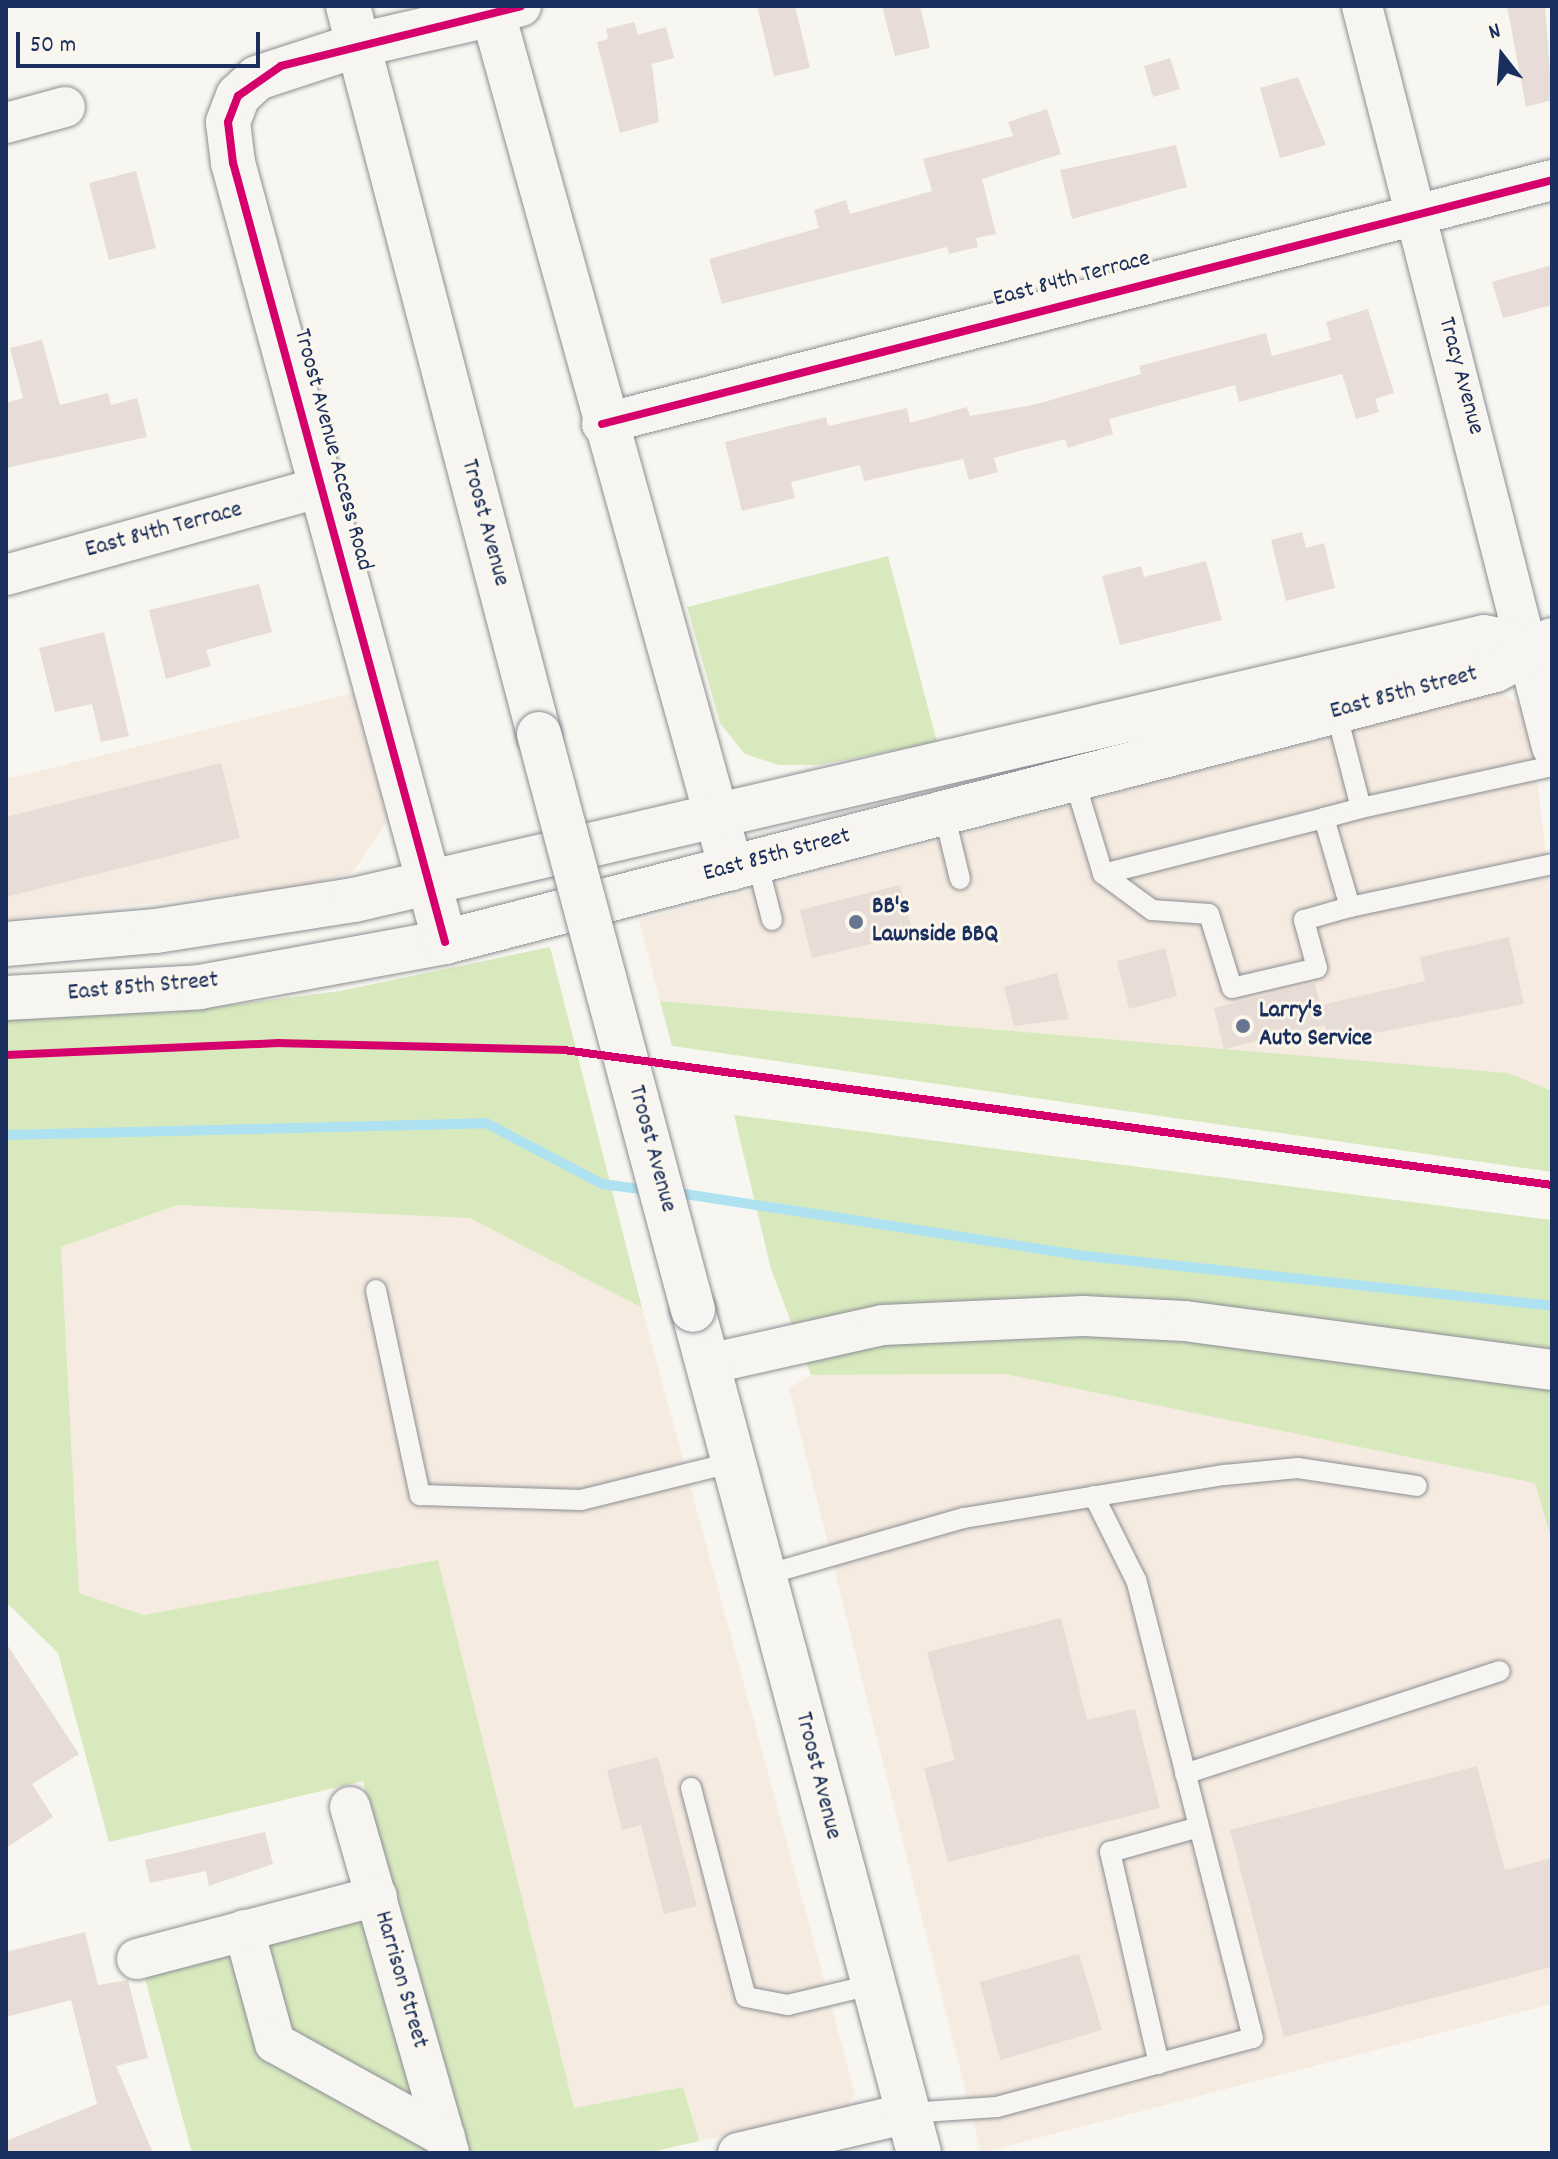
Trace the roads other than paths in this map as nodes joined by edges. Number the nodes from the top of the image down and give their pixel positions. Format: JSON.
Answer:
{"nodes":[{"id":1,"x":1362,"y":6,"type":"edge"},
{"id":2,"x":507,"y":10,"type":"edge"},
{"id":3,"x":353,"y":26,"type":"edge"},
{"id":4,"x":65,"y":107,"type":"dead end"},
{"id":5,"x":6,"y":123,"type":"edge"},
{"id":6,"x":1552,"y":180,"type":"edge"},
{"id":7,"x":1417,"y":211,"type":"junction"},
{"id":8,"x":602,"y":424,"type":"junction"},
{"id":9,"x":321,"y":487,"type":"junction"},
{"id":10,"x":6,"y":575,"type":"edge"},
{"id":11,"x":1542,"y":643,"type":"edge"},
{"id":12,"x":1336,"y":711,"type":"junction"},
{"id":13,"x":1552,"y":747,"type":"edge"},
{"id":14,"x":1552,"y":766,"type":"edge"},
{"id":15,"x":1074,"y":779,"type":"junction"},
{"id":16,"x":1361,"y":808,"type":"junction"},
{"id":17,"x":716,"y":812,"type":"junction"},
{"id":18,"x":944,"y":813,"type":"junction"},
{"id":19,"x":1324,"y":818,"type":"junction"},
{"id":20,"x":1552,"y":864,"type":"edge"},
{"id":21,"x":744,"y":865,"type":"junction"},
{"id":22,"x":1103,"y":874,"type":"junction"},
{"id":23,"x":960,"y":879,"type":"dead end"},
{"id":24,"x":431,"y":882,"type":"junction"},
{"id":25,"x":1350,"y":907,"type":"junction"},
{"id":26,"x":772,"y":920,"type":"dead end"},
{"id":27,"x":445,"y":942,"type":"junction"},
{"id":28,"x":6,"y":944,"type":"edge"},
{"id":29,"x":6,"y":998,"type":"edge"},
{"id":30,"x":376,"y":1290,"type":"dead end"},
{"id":31,"x":708,"y":1364,"type":"junction"},
{"id":32,"x":1552,"y":1370,"type":"edge"},
{"id":33,"x":734,"y":1462,"type":"junction"},
{"id":34,"x":1417,"y":1486,"type":"dead end"},
{"id":35,"x":1094,"y":1496,"type":"junction"},
{"id":36,"x":765,"y":1575,"type":"junction"},
{"id":37,"x":1500,"y":1671,"type":"dead end"},
{"id":38,"x":1185,"y":1774,"type":"junction"},
{"id":39,"x":691,"y":1788,"type":"dead end"},
{"id":40,"x":350,"y":1807,"type":"dead end"},
{"id":41,"x":1199,"y":1827,"type":"junction"},
{"id":42,"x":377,"y":1896,"type":"junction"},
{"id":43,"x":244,"y":1930,"type":"junction"},
{"id":44,"x":137,"y":1959,"type":"dead end"},
{"id":45,"x":871,"y":1985,"type":"junction"},
{"id":46,"x":1159,"y":2064,"type":"junction"},
{"id":47,"x":913,"y":2133,"type":"edge"},
{"id":48,"x":447,"y":2145,"type":"edge"},
{"id":49,"x":738,"y":2153,"type":"edge"}],
"edges":[{"from":1,"to":7,"type":"street","name":"Tracy Avenue"},
{"from":2,"to":3,"type":"main road","name":"Troost Avenue Access Road"},
{"from":2,"to":8,"type":"main road"},
{"from":3,"to":9,"type":"main road","name":"Troost Avenue Access Road"},
{"from":3,"to":31,"type":"main road","name":"Troost Avenue","bridge":true},
{"from":4,"to":5,"type":"street"},
{"from":6,"to":7,"type":"street","name":"East 84th Terrace"},
{"from":7,"to":8,"type":"street","name":"East 84th Terrace"},
{"from":7,"to":11,"type":"street","name":"Tracy Avenue"},
{"from":8,"to":17,"type":"main road"},
{"from":9,"to":10,"type":"street","name":"East 84th Terrace"},
{"from":9,"to":24,"type":"main road","name":"Troost Avenue Access Road"},
{"from":11,"to":12,"type":"main road","name":"East 85th Street"},
{"from":11,"to":13,"type":"street","name":"Tracy Avenue"},
{"from":11,"to":17,"type":"main road","name":"East 85th Street"},
{"from":12,"to":15,"type":"main road","name":"East 85th Street"},
{"from":12,"to":16,"type":"lane"},
{"from":14,"to":16,"type":"lane"},
{"from":15,"to":18,"type":"main road","name":"East 85th Street"},
{"from":15,"to":22,"type":"lane"},
{"from":16,"to":19,"type":"lane"},
{"from":17,"to":21,"type":"main road"},
{"from":17,"to":24,"type":"main road","name":"East 85th Street"},
{"from":18,"to":21,"type":"main road","name":"East 85th Street"},
{"from":18,"to":23,"type":"lane"},
{"from":19,"to":22,"type":"lane"},
{"from":19,"to":25,"type":"lane"},
{"from":20,"to":25,"type":"lane"},
{"from":21,"to":26,"type":"lane"},
{"from":21,"to":27,"type":"main road","name":"East 85th Street"},
{"from":22,"to":25,"type":"lane"},
{"from":24,"to":27,"type":"main road","name":"Troost Avenue Access Road"},
{"from":24,"to":28,"type":"main road","name":"East 85th Street"},
{"from":27,"to":29,"type":"main road","name":"East 85th Street"},
{"from":30,"to":33,"type":"lane"},
{"from":31,"to":32,"type":"street"},
{"from":31,"to":33,"type":"main road","name":"Troost Avenue"},
{"from":33,"to":36,"type":"main road","name":"Troost Avenue"},
{"from":34,"to":35,"type":"lane"},
{"from":35,"to":36,"type":"lane"},
{"from":35,"to":38,"type":"lane"},
{"from":36,"to":45,"type":"main road","name":"Troost Avenue"},
{"from":37,"to":38,"type":"lane"},
{"from":38,"to":41,"type":"lane"},
{"from":39,"to":45,"type":"lane"},
{"from":40,"to":42,"type":"street","name":"Harrison Street"},
{"from":41,"to":46,"type":"lane"},
{"from":41,"to":46,"type":"lane"},
{"from":42,"to":43,"type":"street"},
{"from":42,"to":48,"type":"street","name":"Harrison Street"},
{"from":43,"to":44,"type":"street"},
{"from":43,"to":48,"type":"street"},
{"from":45,"to":47,"type":"main road","name":"Troost Avenue"},
{"from":46,"to":47,"type":"lane"},
{"from":47,"to":49,"type":"street"}]}
